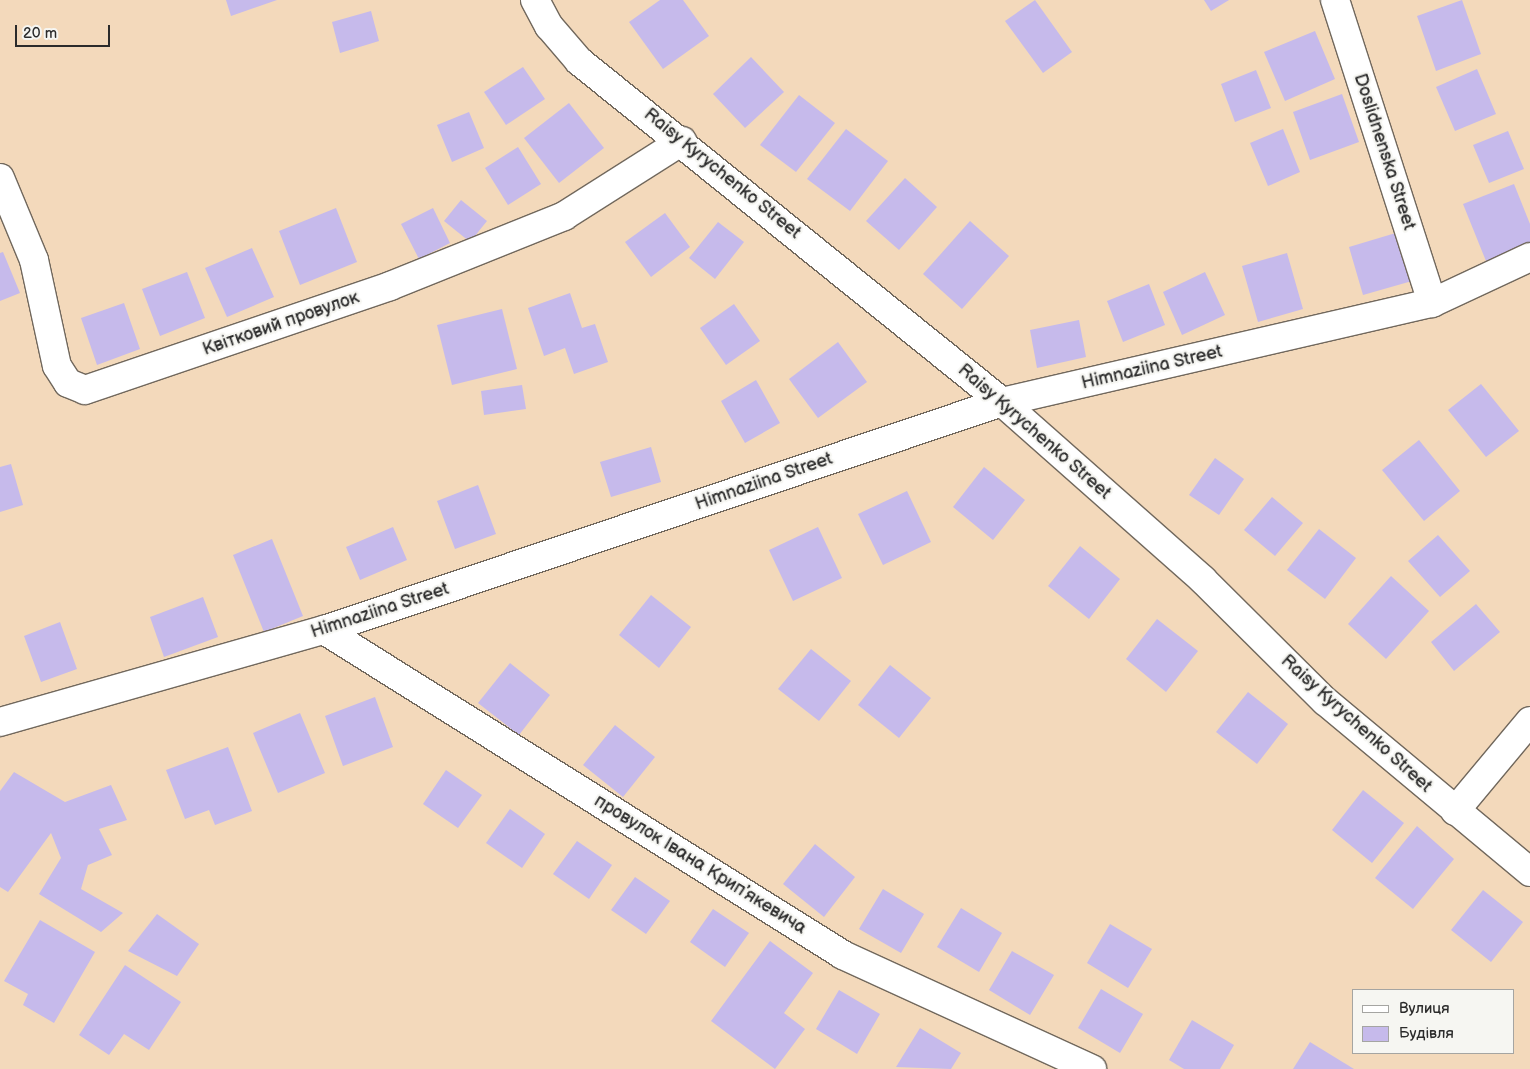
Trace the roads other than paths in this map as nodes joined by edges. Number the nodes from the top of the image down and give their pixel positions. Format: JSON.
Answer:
{"nodes":[{"id":1,"x":535,"y":0,"type":"edge"},
{"id":2,"x":1335,"y":0,"type":"edge"},
{"id":3,"x":682,"y":141,"type":"junction"},
{"id":4,"x":0,"y":178,"type":"edge"},
{"id":5,"x":1530,"y":257,"type":"edge"},
{"id":6,"x":1432,"y":303,"type":"junction"},
{"id":7,"x":1002,"y":402,"type":"junction"},
{"id":8,"x":324,"y":630,"type":"junction"},
{"id":9,"x":1530,"y":721,"type":"edge"},
{"id":10,"x":0,"y":722,"type":"edge"},
{"id":11,"x":1455,"y":811,"type":"junction"},
{"id":12,"x":1530,"y":872,"type":"edge"},
{"id":13,"x":1092,"y":1069,"type":"edge"}],
"edges":[{"from":1,"to":3,"type":"street","name":"Raisy Kyrychenko Street"},
{"from":2,"to":6,"type":"street","name":"Doslidnenska Street"},
{"from":3,"to":4,"type":"street","name":"Квітковий провулок"},
{"from":3,"to":7,"type":"street","name":"Raisy Kyrychenko Street"},
{"from":5,"to":6,"type":"street","name":"Himnaziina Street"},
{"from":6,"to":7,"type":"street","name":"Himnaziina Street"},
{"from":7,"to":8,"type":"street","name":"Himnaziina Street"},
{"from":7,"to":11,"type":"street","name":"Raisy Kyrychenko Street"},
{"from":8,"to":10,"type":"street","name":"Himnaziina Street"},
{"from":8,"to":13,"type":"street","name":"провулок Івана Крипʼякевича"},
{"from":9,"to":11,"type":"street"},
{"from":11,"to":12,"type":"street","name":"Raisy Kyrychenko Street"}]}
